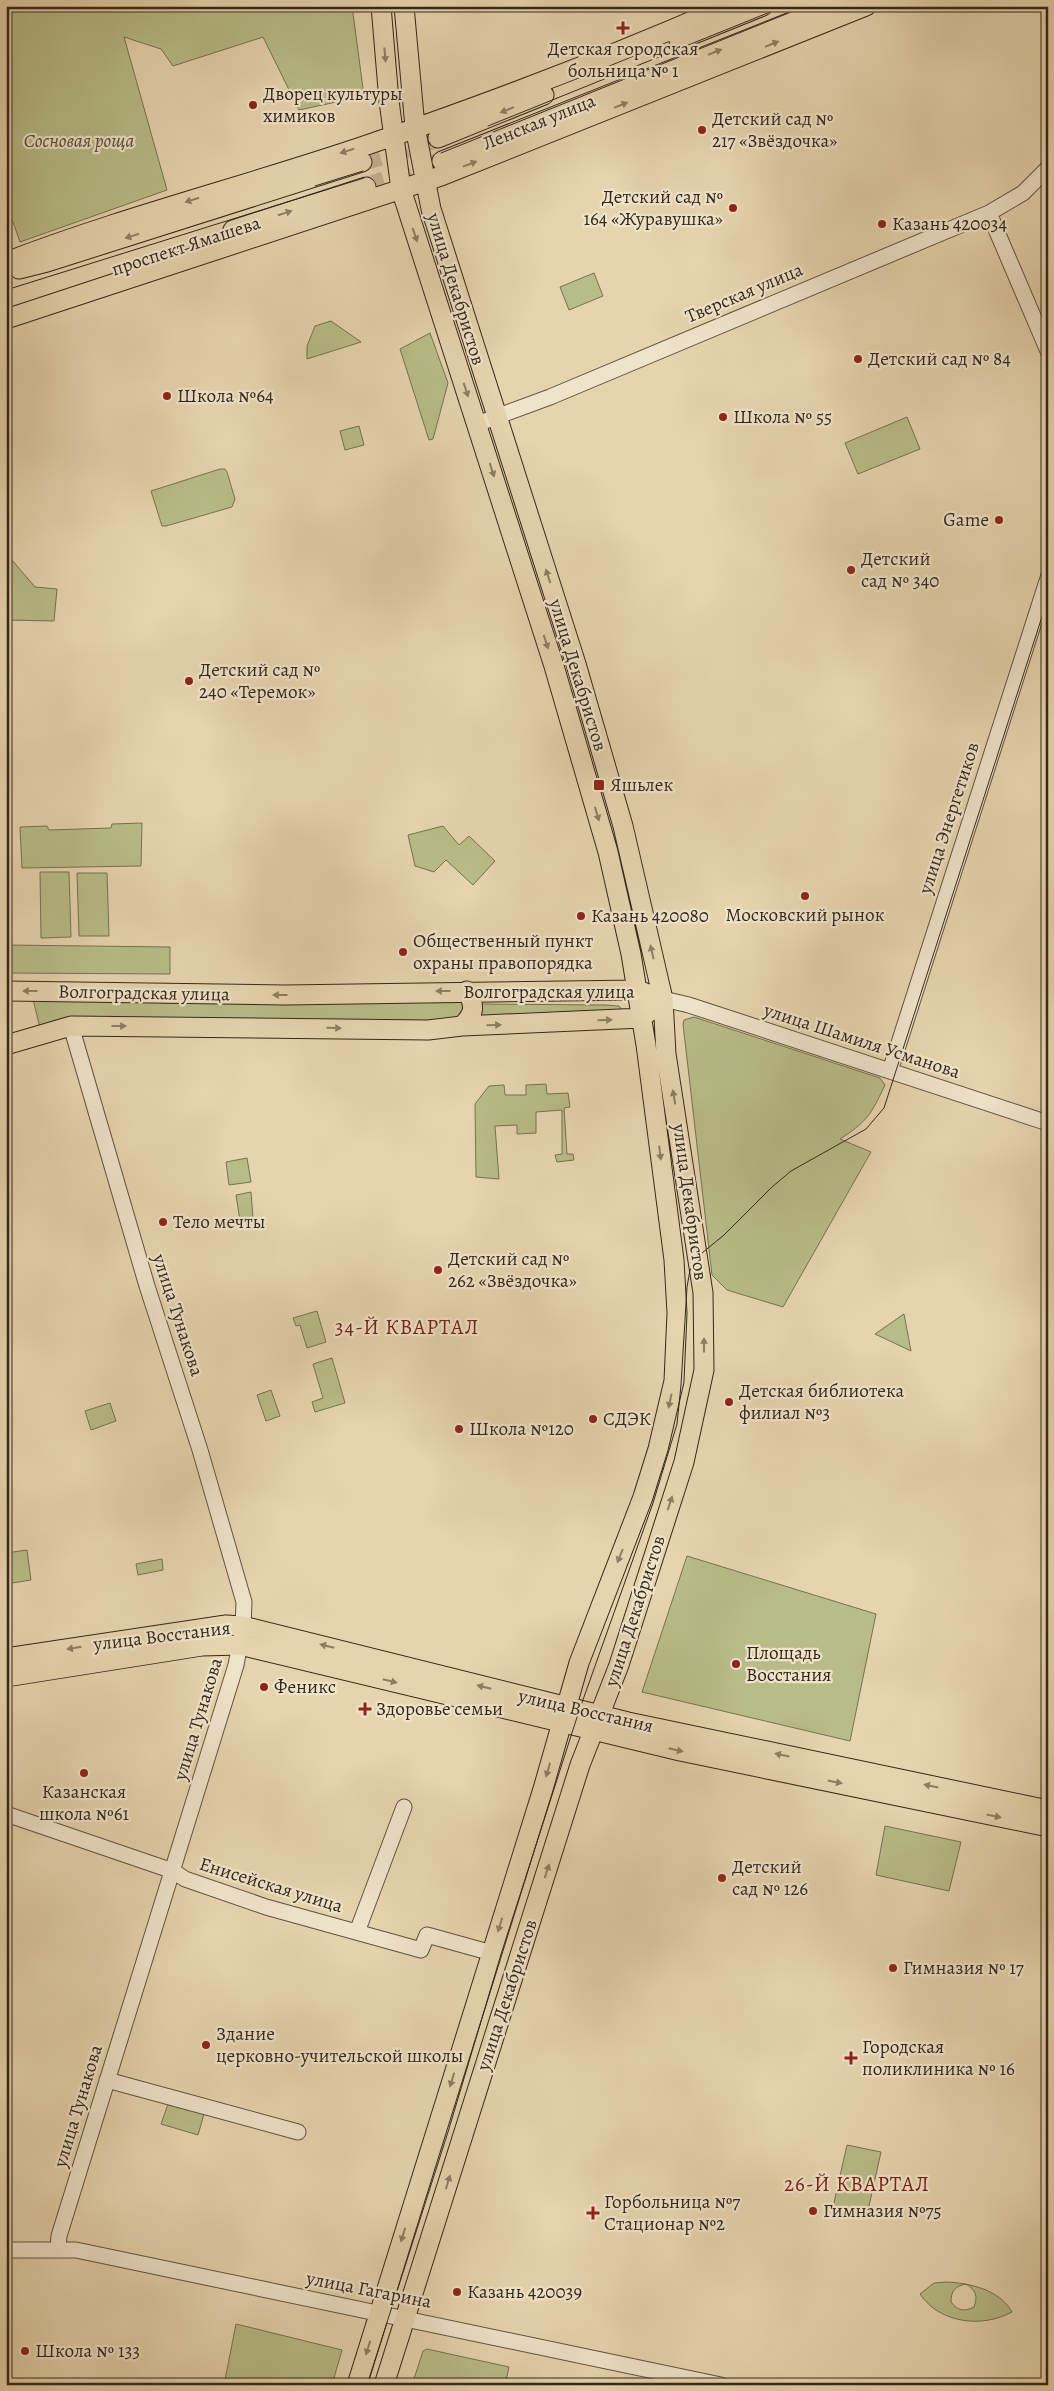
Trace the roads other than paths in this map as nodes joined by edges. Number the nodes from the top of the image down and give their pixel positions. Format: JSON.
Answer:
{"nodes":[{"id":1,"x":381,"y":6,"type":"edge"},
{"id":2,"x":404,"y":6,"type":"edge"},
{"id":3,"x":727,"y":6,"type":"edge"},
{"id":4,"x":763,"y":6,"type":"edge"},
{"id":5,"x":831,"y":6,"type":"edge"},
{"id":6,"x":866,"y":6,"type":"edge"},
{"id":7,"x":416,"y":127,"type":"junction"},
{"id":8,"x":394,"y":135,"type":"junction"},
{"id":9,"x":438,"y":138,"type":"tunnel mouth"},
{"id":10,"x":442,"y":161,"type":"tunnel mouth"},
{"id":11,"x":362,"y":162,"type":"tunnel mouth"},
{"id":12,"x":1048,"y":168,"type":"edge"},
{"id":13,"x":424,"y":181,"type":"junction"},
{"id":14,"x":366,"y":187,"type":"tunnel mouth"},
{"id":15,"x":401,"y":188,"type":"junction"},
{"id":16,"x":989,"y":213,"type":"junction"},
{"id":17,"x":6,"y":262,"type":"edge"},
{"id":18,"x":6,"y":272,"type":"edge"},
{"id":19,"x":6,"y":306,"type":"edge"},
{"id":20,"x":6,"y":319,"type":"edge"},
{"id":21,"x":1048,"y":351,"type":"edge"},
{"id":22,"x":496,"y":416,"type":"junction"},
{"id":23,"x":477,"y":424,"type":"junction"},
{"id":24,"x":1048,"y":578,"type":"edge"},
{"id":25,"x":638,"y":990,"type":"junction"},
{"id":26,"x":6,"y":991,"type":"edge"},
{"id":27,"x":467,"y":991,"type":"junction"},
{"id":28,"x":663,"y":999,"type":"junction"},
{"id":29,"x":642,"y":1018,"type":"junction"},
{"id":30,"x":71,"y":1026,"type":"junction"},
{"id":31,"x":462,"y":1026,"type":"junction"},
{"id":32,"x":6,"y":1045,"type":"edge"},
{"id":33,"x":890,"y":1071,"type":"junction"},
{"id":34,"x":1048,"y":1122,"type":"edge"},
{"id":35,"x":244,"y":1626,"type":"junction"},
{"id":36,"x":240,"y":1645,"type":"junction"},
{"id":37,"x":6,"y":1658,"type":"edge"},
{"id":38,"x":6,"y":1677,"type":"edge"},
{"id":39,"x":564,"y":1715,"type":"junction"},
{"id":40,"x":597,"y":1723,"type":"junction"},
{"id":41,"x":404,"y":1807,"type":"dead end"},
{"id":42,"x":1048,"y":1810,"type":"edge"},
{"id":43,"x":6,"y":1814,"type":"edge"},
{"id":44,"x":1048,"y":1827,"type":"edge"},
{"id":45,"x":173,"y":1871,"type":"junction"},
{"id":46,"x":357,"y":1932,"type":"junction"},
{"id":47,"x":492,"y":1953,"type":"junction"},
{"id":48,"x":108,"y":2080,"type":"junction"},
{"id":49,"x":298,"y":2132,"type":"dead end"},
{"id":50,"x":58,"y":2249,"type":"junction"},
{"id":51,"x":6,"y":2250,"type":"edge"},
{"id":52,"x":379,"y":2312,"type":"junction"},
{"id":53,"x":406,"y":2317,"type":"junction"},
{"id":54,"x":357,"y":2385,"type":"edge"},
{"id":55,"x":384,"y":2385,"type":"edge"},
{"id":56,"x":719,"y":2385,"type":"edge"}],
"edges":[{"from":1,"to":8,"type":"main road","name":"улица Декабристов","one_way":true},
{"from":2,"to":7,"type":"main road","name":"улица Декабристов"},
{"from":3,"to":7,"type":"main road"},
{"from":4,"to":9,"type":"main road","name":"Ленская улица","one_way":true},
{"from":10,"to":5,"type":"main road","name":"Ленская улица","one_way":true},
{"from":13,"to":6,"type":"main road","one_way":true},
{"from":7,"to":8,"type":"main road"},
{"from":7,"to":13,"type":"main road","name":"улица Декабристов"},
{"from":8,"to":15,"type":"main road","name":"улица Декабристов"},
{"from":8,"to":17,"type":"main road","one_way":true},
{"from":11,"to":18,"type":"main road","name":"проспект Ямашева","one_way":true},
{"from":12,"to":16,"type":"street","name":"Тверская улица"},
{"from":13,"to":15,"type":"main road"},
{"from":13,"to":22,"type":"main road","name":"улица Декабристов"},
{"from":19,"to":14,"type":"main road","name":"проспект Ямашева","one_way":true},
{"from":15,"to":20,"type":"main road"},
{"from":15,"to":23,"type":"main road","name":"улица Декабристов","one_way":true},
{"from":16,"to":21,"type":"street"},
{"from":16,"to":22,"type":"street","name":"Тверская улица"},
{"from":22,"to":23,"type":"street","name":"Тверская улица"},
{"from":28,"to":22,"type":"main road","name":"улица Декабристов","one_way":true},
{"from":23,"to":25,"type":"main road","name":"улица Декабристов","one_way":true},
{"from":24,"to":33,"type":"street","name":"улица Энергетиков"},
{"from":25,"to":27,"type":"main road","name":"Волгоградская улица"},
{"from":25,"to":28,"type":"main road","name":"Волгоградская улица"},
{"from":25,"to":29,"type":"main road","name":"улица Декабристов"},
{"from":27,"to":26,"type":"main road","name":"Волгоградская улица","one_way":true},
{"from":27,"to":31,"type":"main road"},
{"from":28,"to":29,"type":"main road","name":"Волгоградская улица"},
{"from":28,"to":33,"type":"street","name":"улица Шамиля Усманова"},
{"from":40,"to":28,"type":"main road","name":"улица Декабристов","one_way":true},
{"from":31,"to":29,"type":"main road","name":"Волгоградская улица","one_way":true},
{"from":29,"to":39,"type":"main road","name":"улица Декабристов","one_way":true},
{"from":30,"to":31,"type":"main road","name":"Волгоградская улица","one_way":true},
{"from":30,"to":32,"type":"main road","name":"Волгоградская улица"},
{"from":30,"to":35,"type":"street","name":"улица Тунакова"},
{"from":33,"to":34,"type":"street","name":"улица Шамиля Усманова"},
{"from":35,"to":36,"type":"street","name":"улица Тунакова"},
{"from":35,"to":37,"type":"main road","name":"улица Восстания","one_way":true},
{"from":39,"to":35,"type":"main road","name":"улица Восстания","one_way":true},
{"from":36,"to":38,"type":"main road","name":"улица Восстания"},
{"from":36,"to":39,"type":"main road","name":"улица Восстания","one_way":true},
{"from":36,"to":45,"type":"street","name":"улица Тунакова"},
{"from":39,"to":40,"type":"main road","name":"улица Восстания"},
{"from":39,"to":47,"type":"main road","name":"улица Декабристов","one_way":true},
{"from":42,"to":40,"type":"main road","name":"улица Восстания","one_way":true},
{"from":40,"to":44,"type":"main road","name":"улица Восстания","one_way":true},
{"from":53,"to":40,"type":"main road","name":"улица Декабристов","one_way":true},
{"from":41,"to":46,"type":"street"},
{"from":43,"to":45,"type":"street","name":"Енисейская улица"},
{"from":45,"to":46,"type":"street","name":"Енисейская улица"},
{"from":45,"to":48,"type":"street","name":"улица Тунакова"},
{"from":46,"to":47,"type":"street","name":"Енисейская улица"},
{"from":47,"to":52,"type":"main road","name":"улица Декабристов","one_way":true},
{"from":48,"to":49,"type":"street"},
{"from":48,"to":50,"type":"street","name":"улица Тунакова"},
{"from":50,"to":51,"type":"street","name":"улица Гагарина"},
{"from":50,"to":52,"type":"street","name":"улица Гагарина"},
{"from":52,"to":53,"type":"street","name":"улица Гагарина"},
{"from":52,"to":54,"type":"main road","name":"улица Декабристов","one_way":true},
{"from":53,"to":55,"type":"main road","name":"улица Декабристов"},
{"from":53,"to":56,"type":"street","name":"улица Гагарина"}]}
